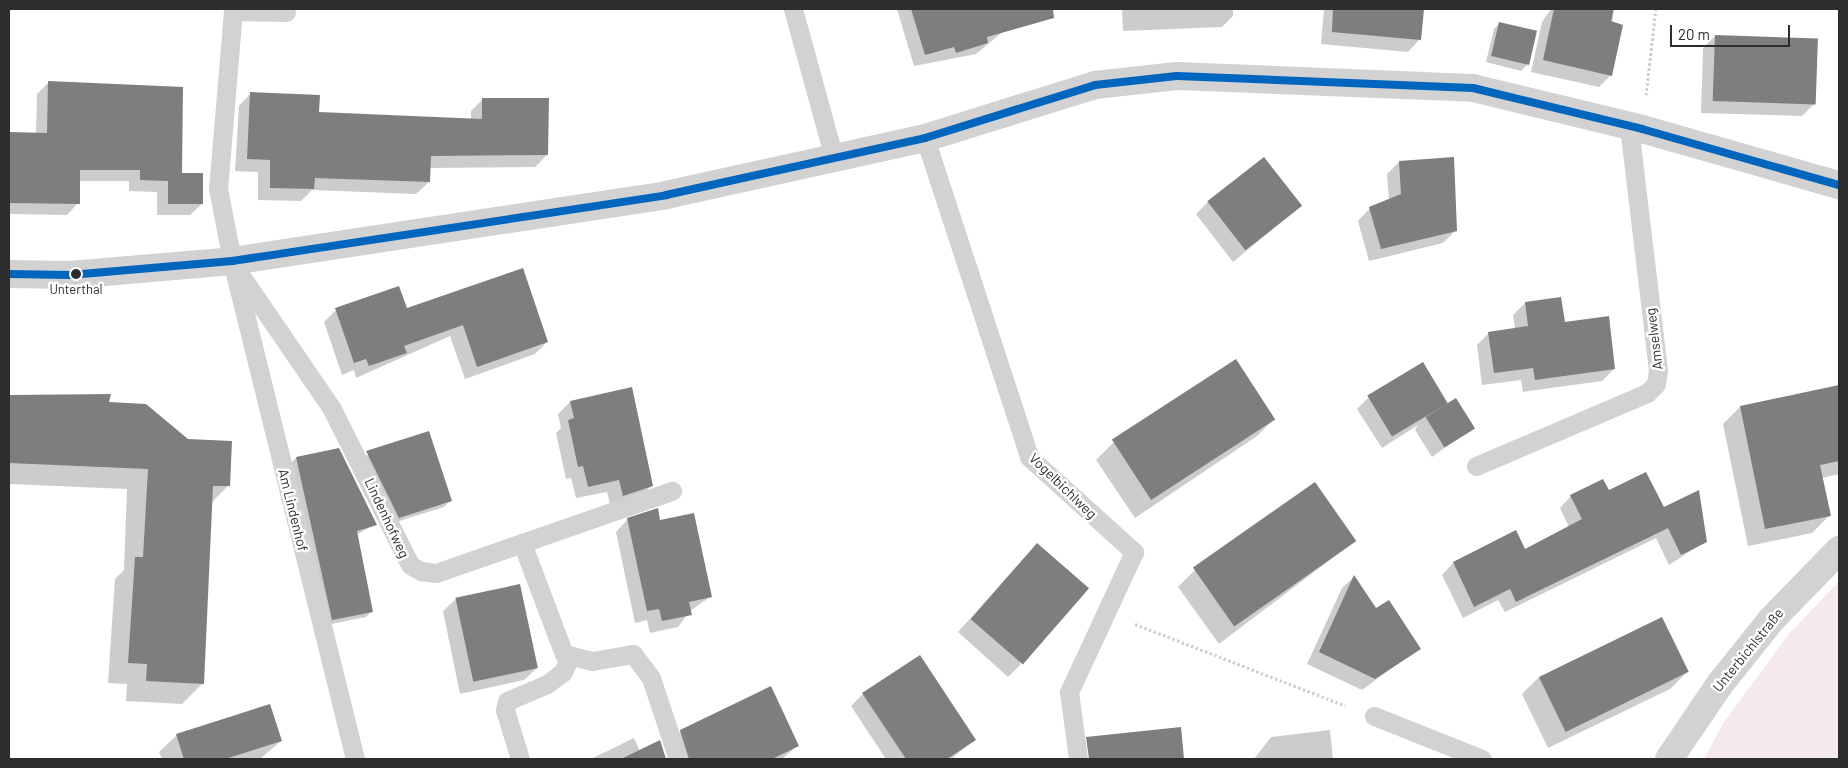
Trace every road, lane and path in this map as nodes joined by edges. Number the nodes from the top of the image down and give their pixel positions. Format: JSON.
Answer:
{"nodes":[{"id":1,"x":793,"y":9,"type":"edge"},
{"id":2,"x":1656,"y":9,"type":"edge"},
{"id":3,"x":286,"y":12,"type":"dead end"},
{"id":4,"x":1636,"y":128,"type":"junction"},
{"id":5,"x":925,"y":138,"type":"junction"},
{"id":6,"x":834,"y":158,"type":"junction"},
{"id":7,"x":1839,"y":185,"type":"edge"},
{"id":8,"x":232,"y":261,"type":"junction"},
{"id":9,"x":9,"y":274,"type":"edge"},
{"id":10,"x":1476,"y":466,"type":"dead end"},
{"id":11,"x":672,"y":491,"type":"dead end"},
{"id":12,"x":522,"y":543,"type":"junction"},
{"id":13,"x":1839,"y":550,"type":"edge"},
{"id":14,"x":1107,"y":612,"type":"junction"},
{"id":15,"x":569,"y":659,"type":"junction"},
{"id":16,"x":1374,"y":716,"type":"joint"},
{"id":17,"x":355,"y":759,"type":"edge"},
{"id":18,"x":520,"y":759,"type":"edge"},
{"id":19,"x":678,"y":759,"type":"edge"},
{"id":20,"x":1078,"y":759,"type":"edge"},
{"id":21,"x":1482,"y":759,"type":"edge"},
{"id":22,"x":1669,"y":759,"type":"edge"}],
"edges":[{"from":1,"to":6,"type":"lane"},
{"from":2,"to":4,"type":"path"},
{"from":3,"to":8,"type":"lane","name":"Am Lindenhof"},
{"from":4,"to":5,"type":"street"},
{"from":4,"to":7,"type":"street"},
{"from":4,"to":10,"type":"lane","name":"Amselweg"},
{"from":5,"to":6,"type":"street"},
{"from":5,"to":14,"type":"lane","name":"Vogelbichlweg"},
{"from":6,"to":8,"type":"street"},
{"from":8,"to":9,"type":"street"},
{"from":8,"to":12,"type":"lane","name":"Lindenhofweg"},
{"from":8,"to":17,"type":"lane","name":"Am Lindenhof"},
{"from":11,"to":12,"type":"lane","name":"Lindenhofweg"},
{"from":12,"to":15,"type":"lane"},
{"from":13,"to":22,"type":"street","name":"Unterbichlstraße"},
{"from":14,"to":16,"type":"path"},
{"from":14,"to":20,"type":"lane","name":"Vogelbichlweg"},
{"from":15,"to":18,"type":"lane"},
{"from":15,"to":19,"type":"lane"},
{"from":16,"to":21,"type":"lane"}]}
